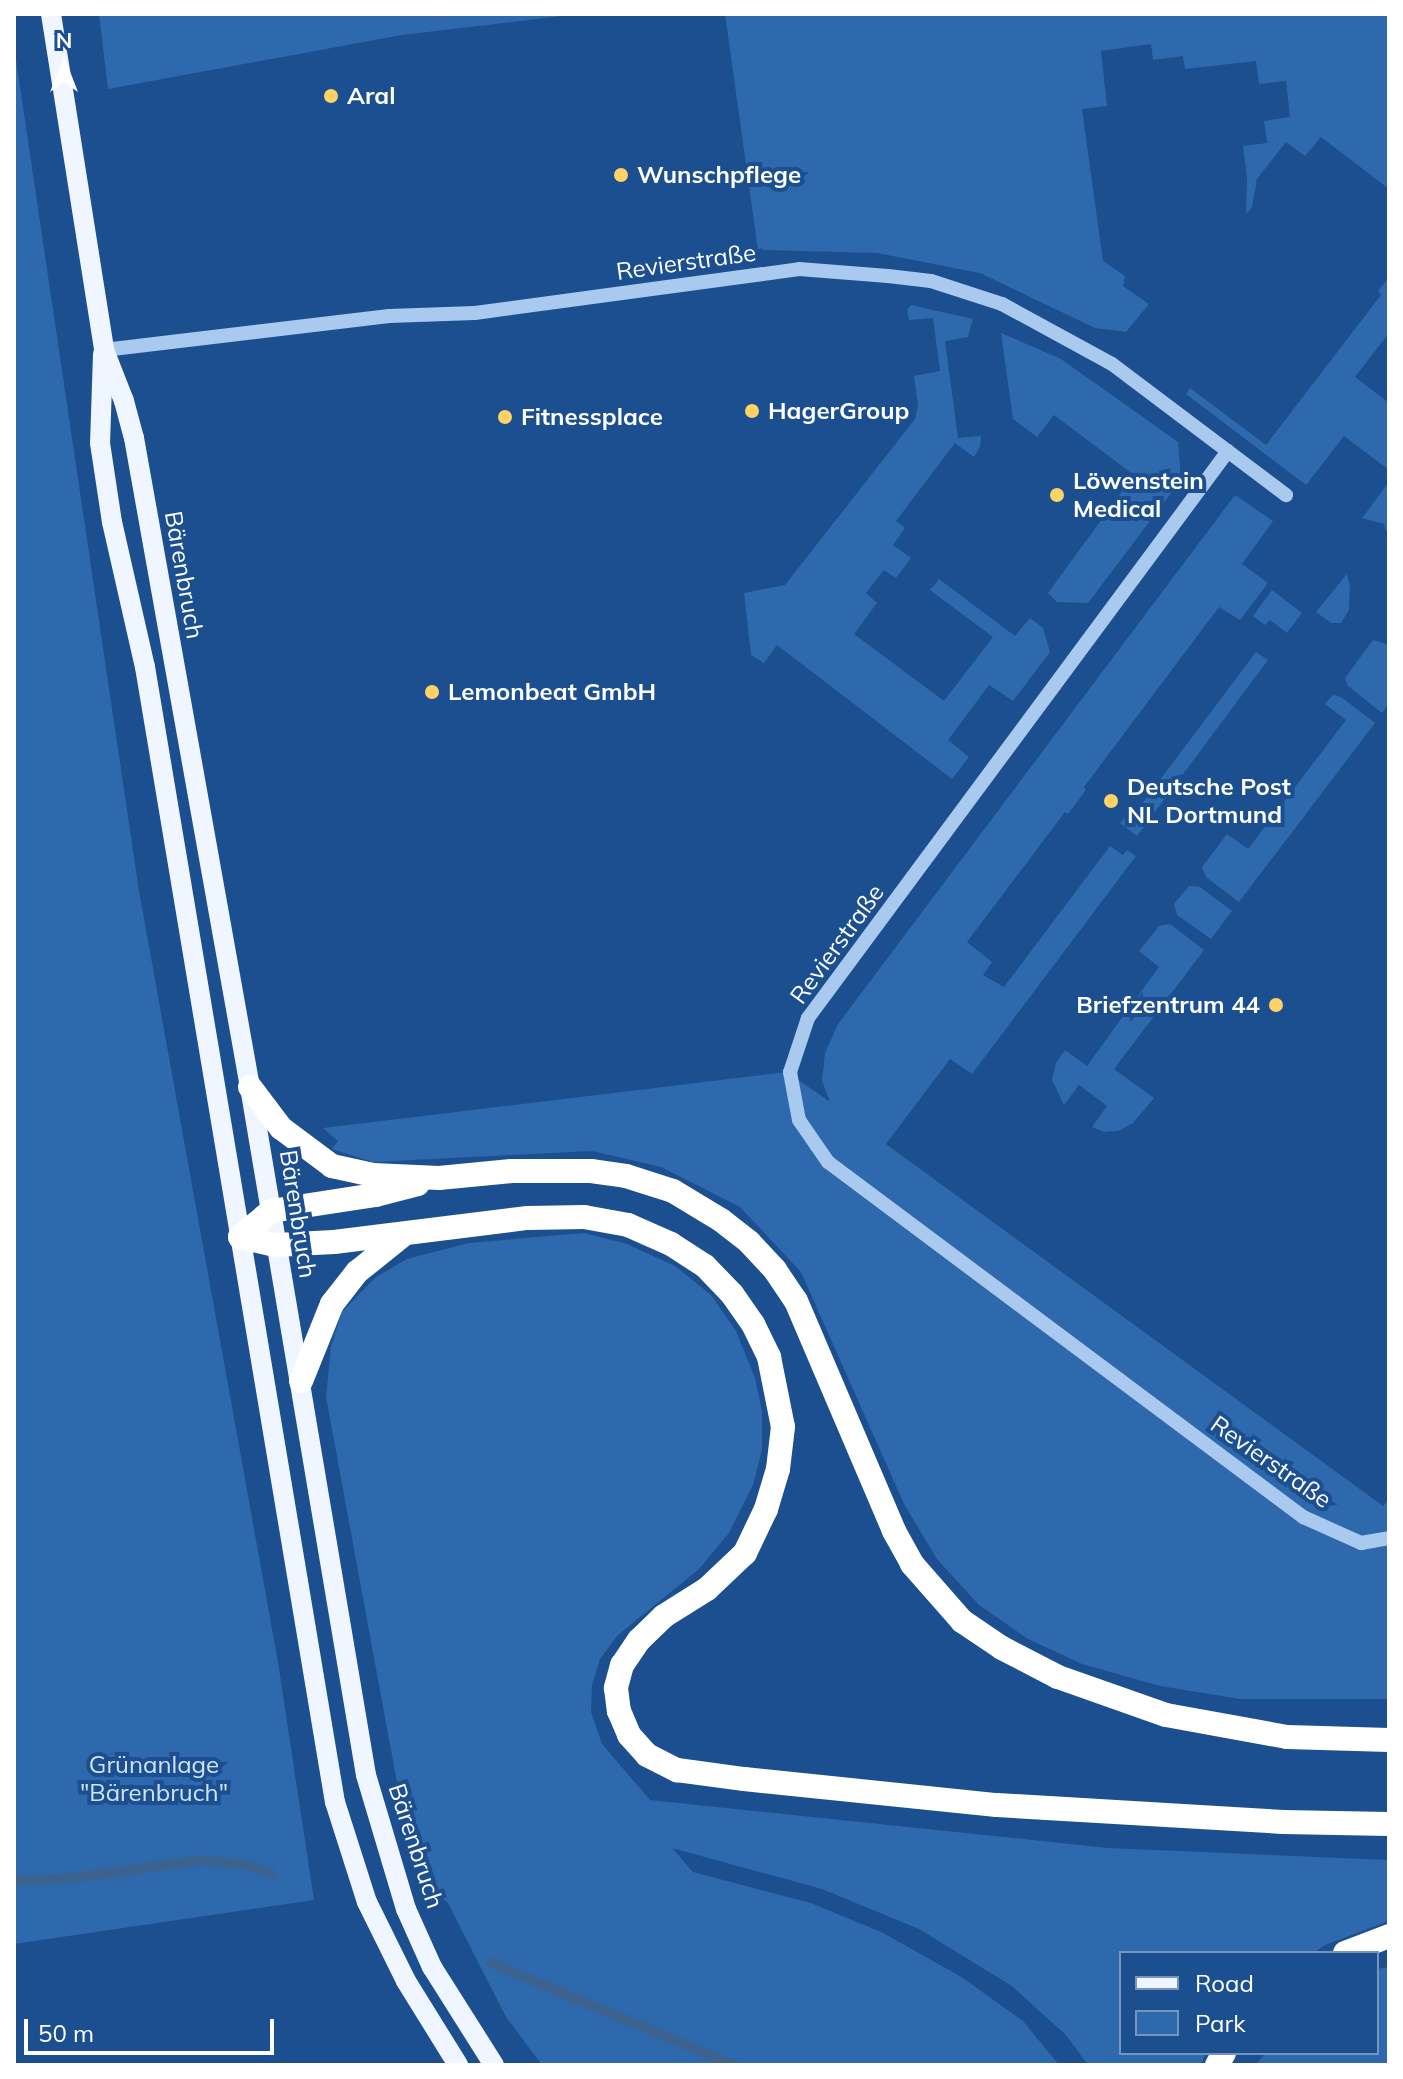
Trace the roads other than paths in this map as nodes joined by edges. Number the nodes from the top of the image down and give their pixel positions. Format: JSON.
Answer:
{"nodes":[{"id":1,"x":51,"y":14,"type":"edge"},
{"id":2,"x":104,"y":350,"type":"junction"},
{"id":3,"x":1228,"y":451,"type":"junction"},
{"id":4,"x":1286,"y":495,"type":"dead end"},
{"id":5,"x":250,"y":1087,"type":"junction"},
{"id":6,"x":439,"y":1178,"type":"junction"},
{"id":7,"x":271,"y":1211,"type":"junction"},
{"id":8,"x":406,"y":1234,"type":"junction"},
{"id":9,"x":240,"y":1237,"type":"junction"},
{"id":10,"x":276,"y":1245,"type":"junction"},
{"id":11,"x":301,"y":1381,"type":"junction"},
{"id":12,"x":1389,"y":1538,"type":"edge"},
{"id":13,"x":1389,"y":1740,"type":"edge"},
{"id":14,"x":1389,"y":1824,"type":"edge"},
{"id":15,"x":1389,"y":1936,"type":"edge"},
{"id":16,"x":1350,"y":1951,"type":"edge"},
{"id":17,"x":458,"y":2065,"type":"edge"},
{"id":18,"x":494,"y":2065,"type":"edge"}],
"edges":[{"from":1,"to":2,"type":"main road","name":"Bärenbruch"},
{"from":2,"to":3,"type":"street","name":"Revierstraße"},
{"from":2,"to":5,"type":"main road","name":"Bärenbruch"},
{"from":2,"to":9,"type":"main road","name":"Bärenbruch"},
{"from":3,"to":4,"type":"street","name":"Revierstraße"},
{"from":3,"to":12,"type":"street","name":"Revierstraße"},
{"from":5,"to":6,"type":"highway"},
{"from":5,"to":7,"type":"main road","name":"Bärenbruch"},
{"from":6,"to":7,"type":"highway"},
{"from":6,"to":13,"type":"highway"},
{"from":7,"to":9,"type":"highway"},
{"from":7,"to":10,"type":"main road","name":"Bärenbruch"},
{"from":8,"to":10,"type":"highway"},
{"from":8,"to":11,"type":"highway"},
{"from":8,"to":14,"type":"highway"},
{"from":9,"to":10,"type":"highway"},
{"from":9,"to":17,"type":"main road","name":"Bärenbruch"},
{"from":10,"to":11,"type":"main road","name":"Bärenbruch"},
{"from":11,"to":18,"type":"main road","name":"Bärenbruch"},
{"from":15,"to":16,"type":"highway"}]}
